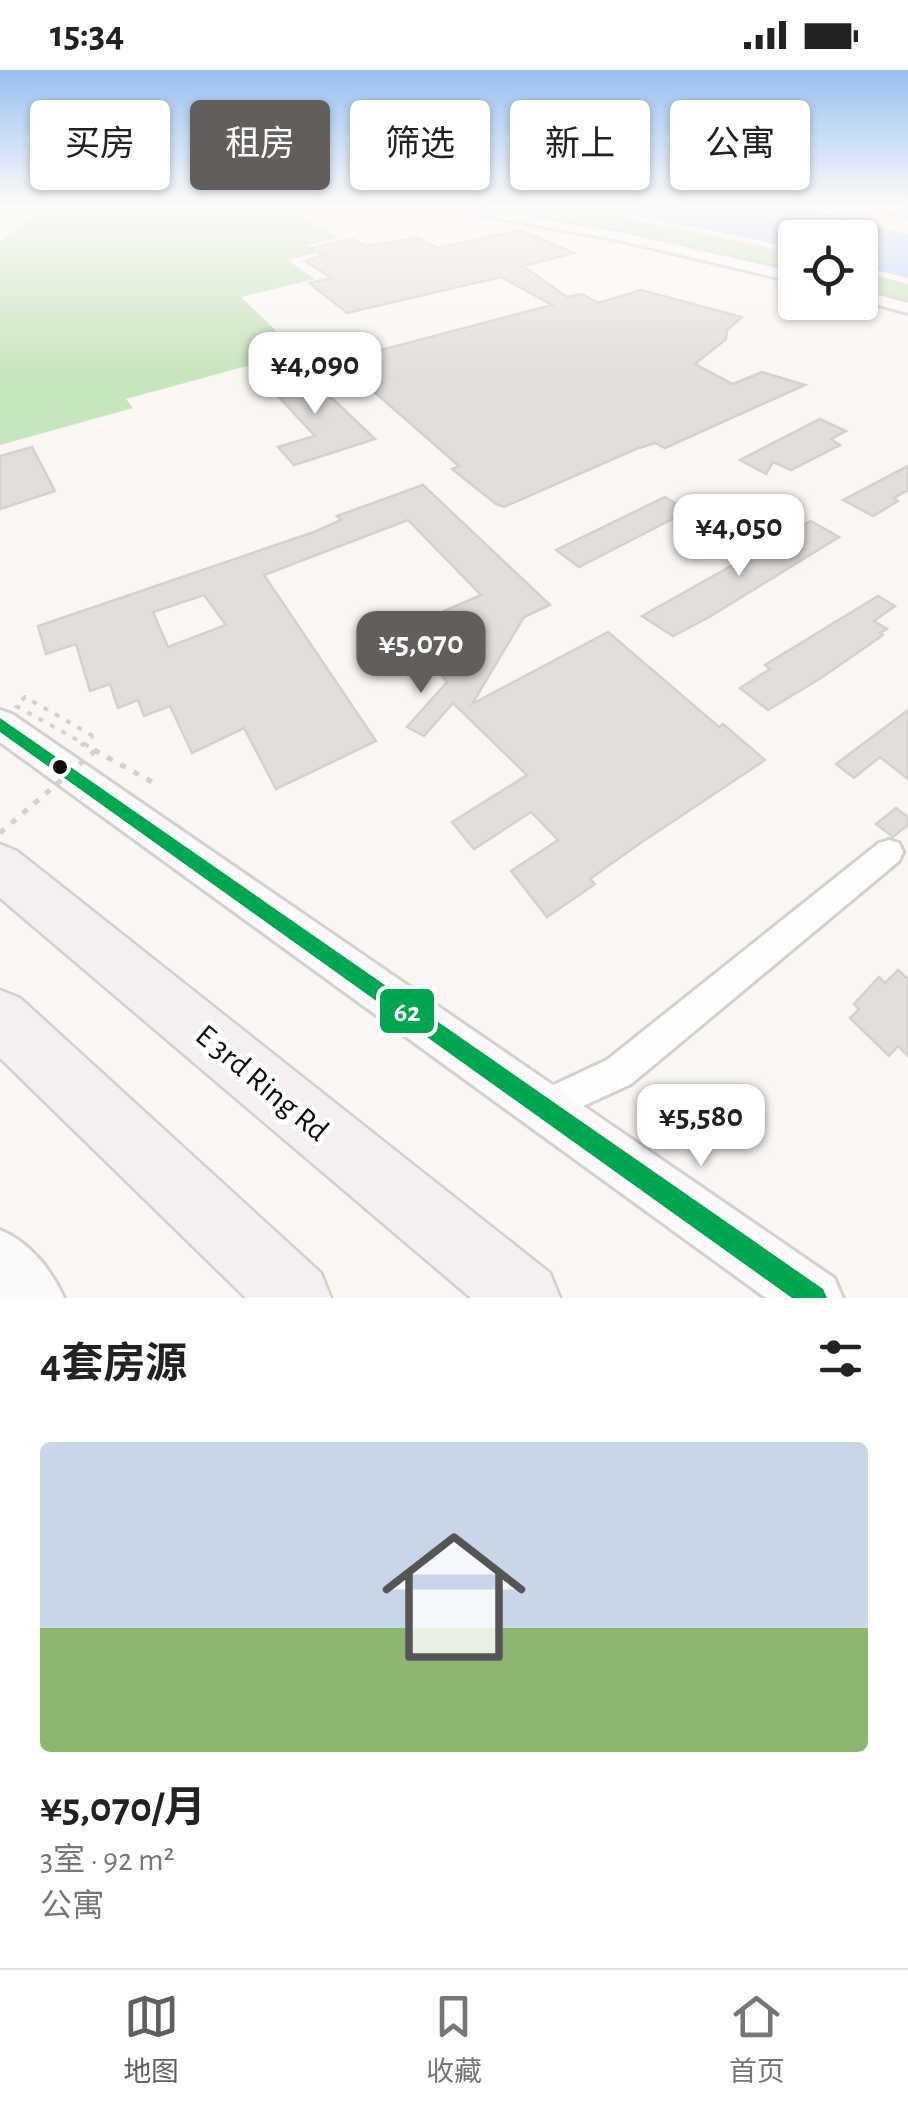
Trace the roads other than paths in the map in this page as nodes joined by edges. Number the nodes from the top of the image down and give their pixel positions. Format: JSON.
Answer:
{"nodes":[{"id":1,"x":735,"y":263,"type":"edge"},
{"id":2,"x":778,"y":273,"type":"edge"},
{"id":3,"x":878,"y":300,"type":"edge"},
{"id":4,"x":908,"y":308,"type":"edge"},
{"id":5,"x":0,"y":724,"type":"edge"},
{"id":6,"x":889,"y":852,"type":"dead end"},
{"id":7,"x":0,"y":867,"type":"edge"},
{"id":8,"x":0,"y":1018,"type":"edge"},
{"id":9,"x":541,"y":1109,"type":"junction"},
{"id":10,"x":0,"y":1258,"type":"edge"},
{"id":11,"x":35,"y":1298,"type":"edge"},
{"id":12,"x":296,"y":1298,"type":"edge"},
{"id":13,"x":525,"y":1298,"type":"edge"},
{"id":14,"x":814,"y":1298,"type":"edge"}],
"edges":[{"from":1,"to":2,"type":"street"},
{"from":3,"to":4,"type":"street"},
{"from":5,"to":9,"type":"street"},
{"from":6,"to":9,"type":"street"},
{"from":7,"to":13,"type":"highway","name":"E 3rd Ring Rd"},
{"from":8,"to":12,"type":"highway"},
{"from":9,"to":14,"type":"street"},
{"from":10,"to":11,"type":"street"}]}
